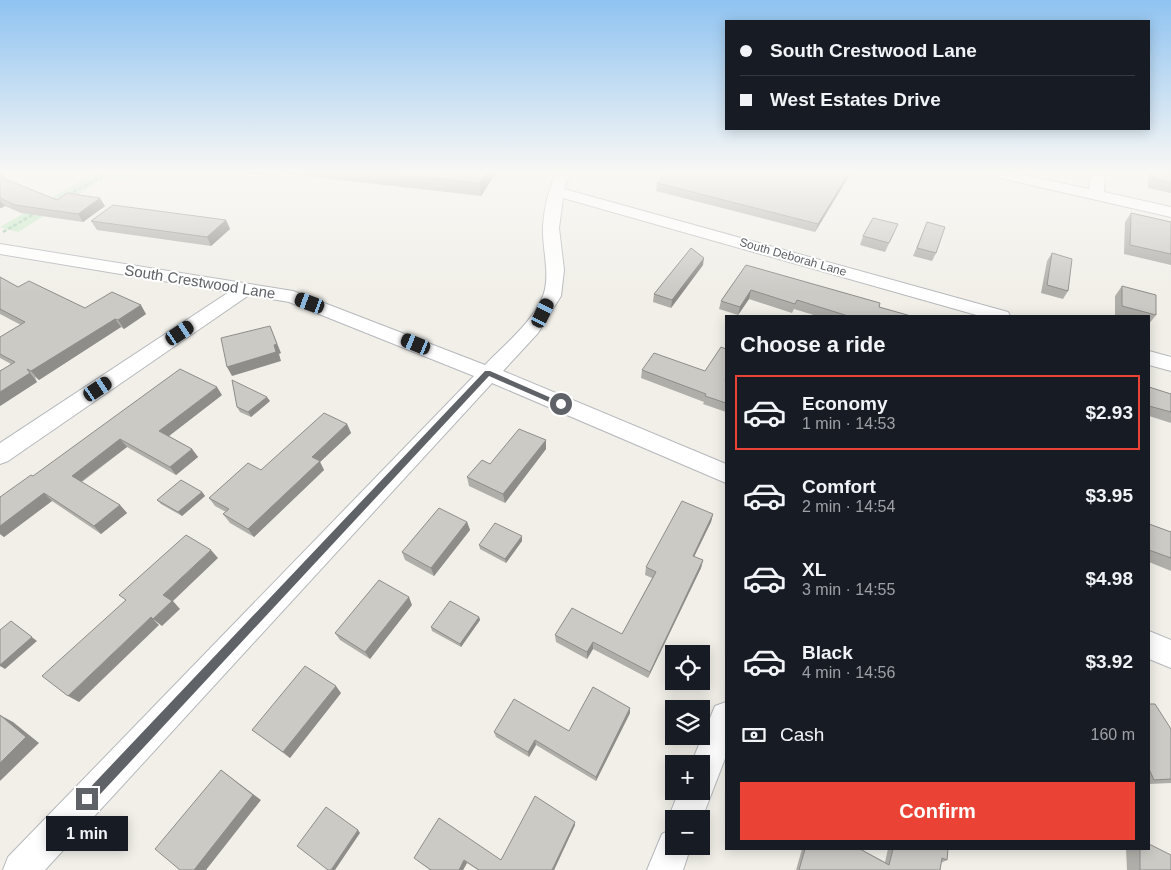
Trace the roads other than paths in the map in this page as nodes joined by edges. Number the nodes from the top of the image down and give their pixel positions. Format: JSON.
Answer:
{"nodes":[{"id":1,"x":554,"y":212,"type":"edge"},
{"id":2,"x":660,"y":212,"type":"edge"},
{"id":3,"x":0,"y":249,"type":"edge"},
{"id":4,"x":246,"y":289,"type":"junction"},
{"id":5,"x":998,"y":315,"type":"edge"},
{"id":6,"x":1150,"y":358,"type":"edge"},
{"id":7,"x":1171,"y":364,"type":"edge"},
{"id":8,"x":488,"y":373,"type":"junction"},
{"id":9,"x":0,"y":456,"type":"edge"},
{"id":10,"x":725,"y":474,"type":"edge"},
{"id":11,"x":1150,"y":646,"type":"edge"},
{"id":12,"x":1171,"y":654,"type":"edge"},
{"id":13,"x":725,"y":719,"type":"edge"},
{"id":14,"x":710,"y":757,"type":"edge"},
{"id":15,"x":671,"y":855,"type":"edge"},
{"id":16,"x":21,"y":870,"type":"edge"},
{"id":17,"x":665,"y":870,"type":"edge"}],
"edges":[{"from":1,"to":8,"type":"street"},
{"from":2,"to":5,"type":"street","name":"South Deborah Lane"},
{"from":3,"to":4,"type":"street","name":"South Crestwood Lane"},
{"from":4,"to":8,"type":"street","name":"South Crestwood Lane"},
{"from":4,"to":9,"type":"street"},
{"from":6,"to":7,"type":"street"},
{"from":8,"to":10,"type":"street","name":"South Crestwood Lane"},
{"from":8,"to":16,"type":"street"},
{"from":11,"to":12,"type":"street"},
{"from":13,"to":14,"type":"street"},
{"from":15,"to":17,"type":"street"}]}
